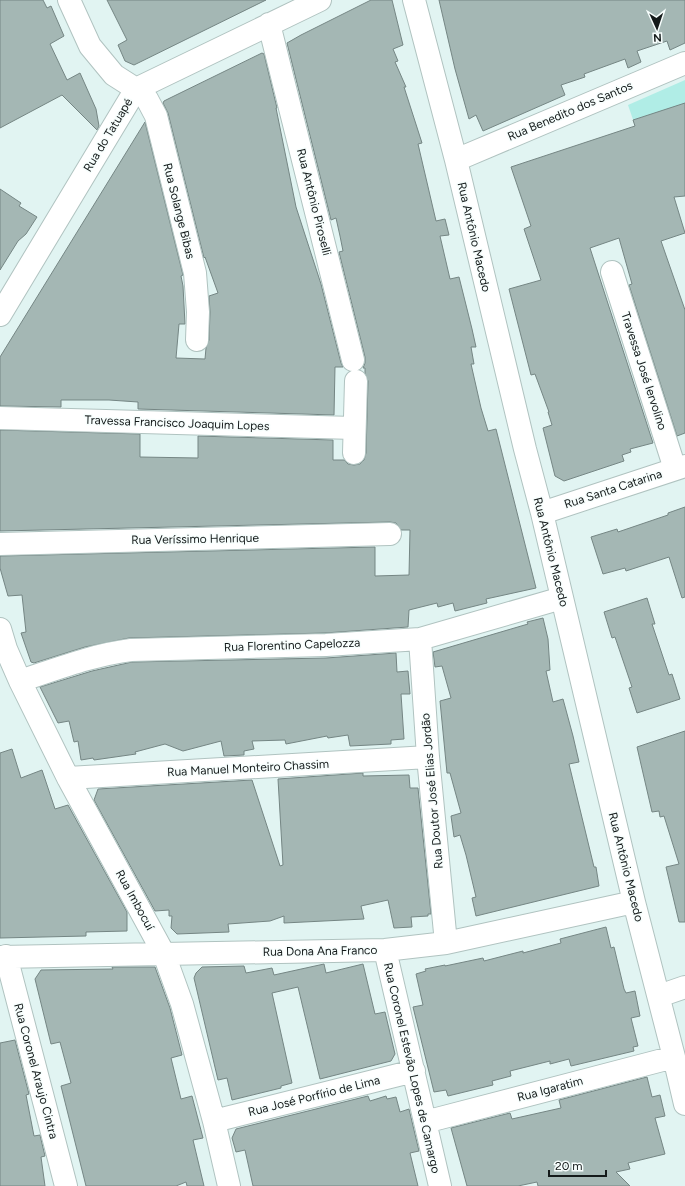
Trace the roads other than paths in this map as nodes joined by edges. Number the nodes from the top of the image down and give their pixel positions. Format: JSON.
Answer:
{"nodes":[{"id":1,"x":69,"y":0,"type":"edge"},
{"id":2,"x":320,"y":0,"type":"edge"},
{"id":3,"x":414,"y":0,"type":"edge"},
{"id":4,"x":271,"y":34,"type":"junction"},
{"id":5,"x":685,"y":63,"type":"edge"},
{"id":6,"x":136,"y":89,"type":"junction"},
{"id":7,"x":456,"y":160,"type":"junction"},
{"id":8,"x":612,"y":272,"type":"dead end"},
{"id":9,"x":0,"y":315,"type":"edge"},
{"id":10,"x":197,"y":340,"type":"dead end"},
{"id":11,"x":0,"y":418,"type":"edge"},
{"id":12,"x":354,"y":428,"type":"junction"},
{"id":13,"x":354,"y":453,"type":"dead end"},
{"id":14,"x":680,"y":467,"type":"edge"},
{"id":15,"x":542,"y":513,"type":"junction"},
{"id":16,"x":390,"y":534,"type":"dead end"},
{"id":17,"x":0,"y":544,"type":"edge"},
{"id":18,"x":562,"y":598,"type":"junction"},
{"id":19,"x":0,"y":629,"type":"edge"},
{"id":20,"x":420,"y":639,"type":"junction"},
{"id":21,"x":20,"y":681,"type":"junction"},
{"id":22,"x":428,"y":757,"type":"junction"},
{"id":23,"x":68,"y":778,"type":"junction"},
{"id":24,"x":634,"y":902,"type":"junction"},
{"id":25,"x":446,"y":943,"type":"junction"},
{"id":26,"x":385,"y":950,"type":"junction"},
{"id":27,"x":164,"y":954,"type":"junction"},
{"id":28,"x":3,"y":956,"type":"edge"},
{"id":29,"x":685,"y":987,"type":"edge"},
{"id":30,"x":659,"y":996,"type":"junction"},
{"id":31,"x":674,"y":1056,"type":"junction"},
{"id":32,"x":414,"y":1071,"type":"junction"},
{"id":33,"x":685,"y":1104,"type":"edge"},
{"id":34,"x":214,"y":1121,"type":"junction"},
{"id":35,"x":425,"y":1122,"type":"junction"},
{"id":36,"x":66,"y":1186,"type":"edge"},
{"id":37,"x":229,"y":1186,"type":"edge"},
{"id":38,"x":440,"y":1186,"type":"edge"}],
"edges":[{"from":1,"to":6,"type":"street","name":"Rua Solange Bibas"},
{"from":2,"to":4,"type":"street","name":"Rua do Tatuapé"},
{"from":3,"to":7,"type":"street","name":"Rua Antônio Macedo"},
{"from":4,"to":6,"type":"street","name":"Rua do Tatuapé"},
{"from":4,"to":12,"type":"street","name":"Rua Antônio Piroselli"},
{"from":5,"to":7,"type":"street","name":"Rua Benedito dos Santos"},
{"from":6,"to":9,"type":"street","name":"Rua do Tatuapé"},
{"from":6,"to":10,"type":"street","name":"Rua Solange Bibas"},
{"from":7,"to":15,"type":"street","name":"Rua Antônio Macedo"},
{"from":8,"to":14,"type":"street","name":"Travessa José Iervolino"},
{"from":11,"to":12,"type":"street","name":"Travessa Francisco Joaquim Lopes"},
{"from":12,"to":13,"type":"street"},
{"from":14,"to":15,"type":"street","name":"Rua Santa Catarina"},
{"from":15,"to":18,"type":"street","name":"Rua Antônio Macedo"},
{"from":16,"to":17,"type":"street","name":"Rua Veríssimo Henrique"},
{"from":18,"to":20,"type":"street","name":"Rua Florentino Capelozza"},
{"from":18,"to":24,"type":"street","name":"Rua Antônio Macedo"},
{"from":19,"to":21,"type":"street","name":"Rua Imbocuí"},
{"from":20,"to":21,"type":"street","name":"Rua Florentino Capelozza"},
{"from":20,"to":22,"type":"street","name":"Rua Doutor José Elias Jordão"},
{"from":21,"to":23,"type":"street","name":"Rua Imbocuí"},
{"from":22,"to":23,"type":"street","name":"Rua Manuel Monteiro Chassim"},
{"from":22,"to":25,"type":"street","name":"Rua Doutor José Elias Jordão"},
{"from":23,"to":27,"type":"street","name":"Rua Imbocuí"},
{"from":24,"to":25,"type":"street","name":"Rua Dona Ana Franco"},
{"from":24,"to":30,"type":"street","name":"Rua Antônio Macedo"},
{"from":25,"to":26,"type":"street","name":"Rua Dona Ana Franco"},
{"from":26,"to":27,"type":"street","name":"Rua Dona Ana Franco"},
{"from":26,"to":32,"type":"street","name":"Rua Coronel Estevão Lopes de Camargo"},
{"from":27,"to":28,"type":"street","name":"Rua Dona Ana Franco"},
{"from":27,"to":34,"type":"street","name":"Rua Imbocuí"},
{"from":28,"to":36,"type":"street","name":"Rua Coronel Araujo Cintra"},
{"from":29,"to":30,"type":"street"},
{"from":30,"to":31,"type":"street","name":"Rua Antônio Macedo"},
{"from":31,"to":33,"type":"street","name":"Rua Antônio Macedo"},
{"from":31,"to":35,"type":"street","name":"Rua Igaratim"},
{"from":32,"to":34,"type":"street","name":"Rua José Porfírio de Lima"},
{"from":32,"to":35,"type":"street","name":"Rua Coronel Estevão Lopes de Camargo"},
{"from":34,"to":37,"type":"street","name":"Rua Imbocuí"},
{"from":35,"to":38,"type":"street","name":"Rua Coronel Estevão Lopes de Camargo"}]}
